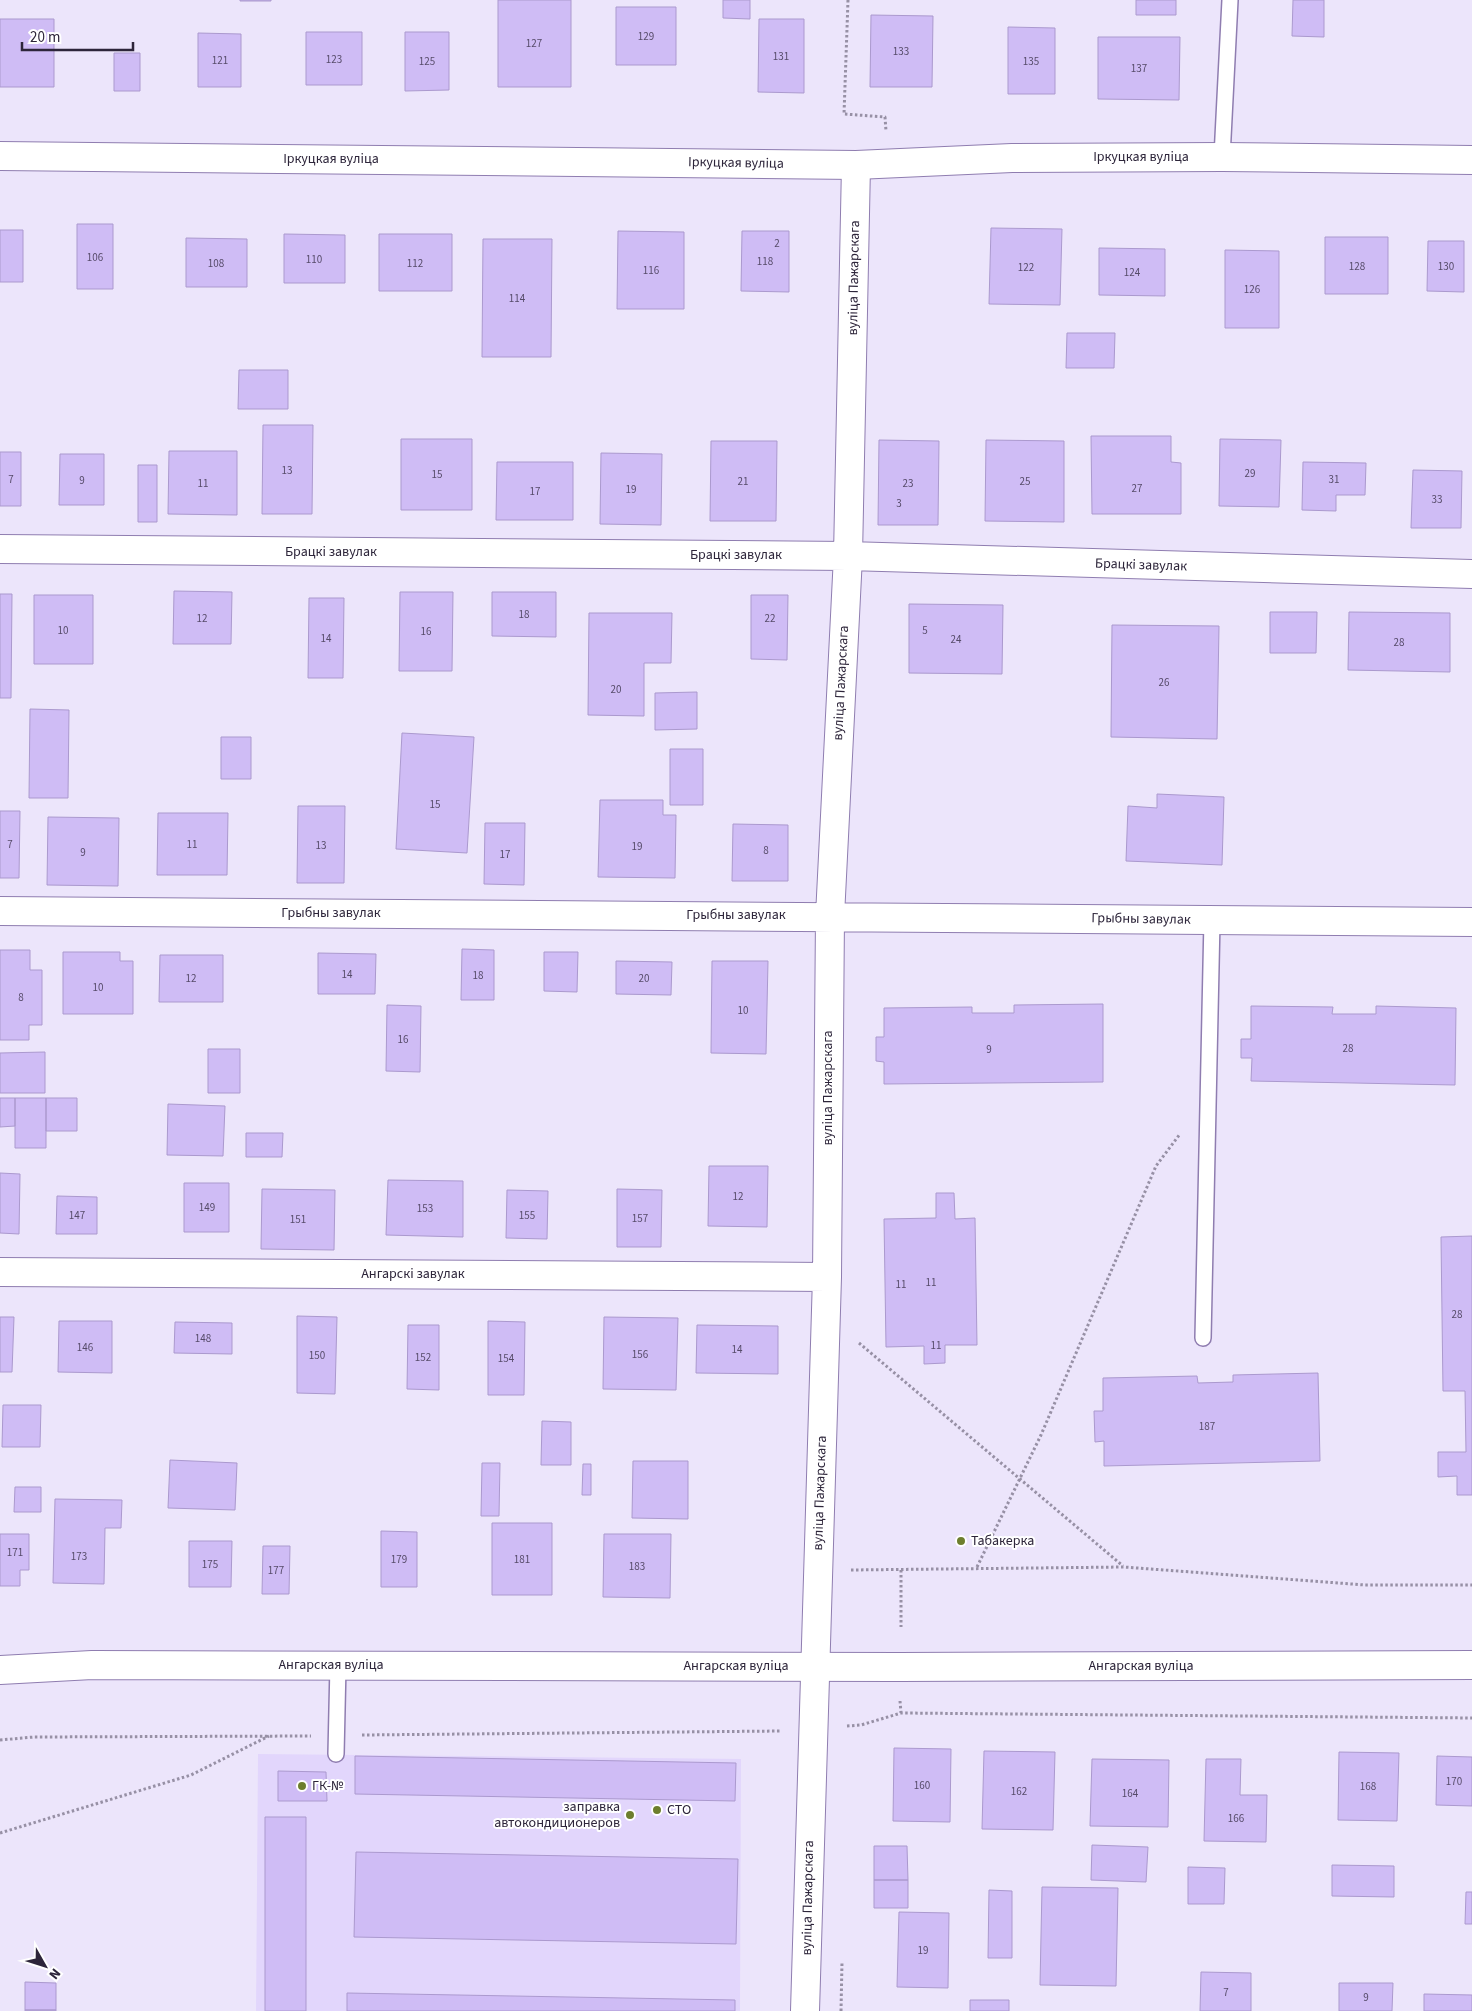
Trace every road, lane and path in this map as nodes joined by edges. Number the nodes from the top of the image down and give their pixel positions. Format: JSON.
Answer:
{"nodes":[{"id":1,"x":848,"y":0,"type":"edge"},
{"id":2,"x":1230,"y":0,"type":"edge"},
{"id":3,"x":0,"y":156,"type":"edge"},
{"id":4,"x":1222,"y":157,"type":"junction"},
{"id":5,"x":1472,"y":160,"type":"edge"},
{"id":6,"x":856,"y":165,"type":"junction"},
{"id":7,"x":888,"y":165,"type":"junction"},
{"id":8,"x":0,"y":550,"type":"edge"},
{"id":9,"x":848,"y":556,"type":"junction"},
{"id":10,"x":1472,"y":574,"type":"edge"},
{"id":11,"x":0,"y":911,"type":"edge"},
{"id":12,"x":830,"y":916,"type":"junction"},
{"id":13,"x":1212,"y":920,"type":"junction"},
{"id":14,"x":1472,"y":922,"type":"edge"},
{"id":15,"x":1208,"y":1095,"type":"junction"},
{"id":16,"x":0,"y":1272,"type":"edge"},
{"id":17,"x":827,"y":1277,"type":"junction"},
{"id":18,"x":825,"y":1321,"type":"junction"},
{"id":19,"x":1203,"y":1338,"type":"dead end"},
{"id":20,"x":1020,"y":1479,"type":"junction"},
{"id":21,"x":1124,"y":1566,"type":"junction"},
{"id":22,"x":977,"y":1567,"type":"junction"},
{"id":23,"x":818,"y":1570,"type":"junction"},
{"id":24,"x":901,"y":1570,"type":"junction"},
{"id":25,"x":1472,"y":1585,"type":"edge"},
{"id":26,"x":901,"y":1627,"type":"dead end"},
{"id":27,"x":338,"y":1665,"type":"junction"},
{"id":28,"x":1472,"y":1665,"type":"edge"},
{"id":29,"x":814,"y":1666,"type":"junction"},
{"id":30,"x":0,"y":1670,"type":"edge"},
{"id":31,"x":1472,"y":1718,"type":"edge"},
{"id":32,"x":812,"y":1730,"type":"junction"},
{"id":33,"x":269,"y":1736,"type":"junction"},
{"id":34,"x":336,"y":1736,"type":"junction"},
{"id":35,"x":0,"y":1740,"type":"edge"},
{"id":36,"x":336,"y":1754,"type":"dead end"},
{"id":37,"x":0,"y":1833,"type":"edge"},
{"id":38,"x":805,"y":2011,"type":"edge"}],
"edges":[{"from":1,"to":7,"type":"path"},
{"from":2,"to":4,"type":"lane"},
{"from":3,"to":6,"type":"street","name":"Іркуцкая вуліца"},
{"from":4,"to":5,"type":"street","name":"Іркуцкая вуліца"},
{"from":4,"to":7,"type":"street","name":"Іркуцкая вуліца"},
{"from":6,"to":7,"type":"street","name":"Іркуцкая вуліца"},
{"from":6,"to":9,"type":"street","name":"вуліца Пажарскага"},
{"from":8,"to":9,"type":"street","name":"Брацкі завулак"},
{"from":9,"to":10,"type":"street","name":"Брацкі завулак"},
{"from":9,"to":12,"type":"street","name":"вуліца Пажарскага"},
{"from":11,"to":12,"type":"street","name":"Грыбны завулак"},
{"from":12,"to":13,"type":"street","name":"Грыбны завулак"},
{"from":12,"to":17,"type":"street","name":"вуліца Пажарскага"},
{"from":13,"to":14,"type":"street","name":"Грыбны завулак"},
{"from":13,"to":15,"type":"lane"},
{"from":15,"to":19,"type":"lane"},
{"from":15,"to":20,"type":"path"},
{"from":16,"to":17,"type":"street","name":"Ангарскі завулак"},
{"from":17,"to":18,"type":"street","name":"вуліца Пажарскага"},
{"from":18,"to":20,"type":"path"},
{"from":18,"to":23,"type":"street","name":"вуліца Пажарскага"},
{"from":20,"to":21,"type":"path"},
{"from":20,"to":22,"type":"path"},
{"from":21,"to":22,"type":"path"},
{"from":21,"to":25,"type":"path"},
{"from":22,"to":24,"type":"path"},
{"from":23,"to":24,"type":"path"},
{"from":23,"to":29,"type":"street","name":"вуліца Пажарскага"},
{"from":24,"to":26,"type":"path"},
{"from":27,"to":29,"type":"street","name":"Ангарская вуліца"},
{"from":27,"to":30,"type":"street","name":"Ангарская вуліца"},
{"from":27,"to":34,"type":"lane"},
{"from":28,"to":29,"type":"street","name":"Ангарская вуліца"},
{"from":29,"to":32,"type":"street","name":"вуліца Пажарскага"},
{"from":31,"to":32,"type":"path"},
{"from":32,"to":34,"type":"path"},
{"from":32,"to":38,"type":"street","name":"вуліца Пажарскага"},
{"from":33,"to":34,"type":"path"},
{"from":33,"to":35,"type":"path"},
{"from":33,"to":37,"type":"path"},
{"from":34,"to":36,"type":"lane"}]}
